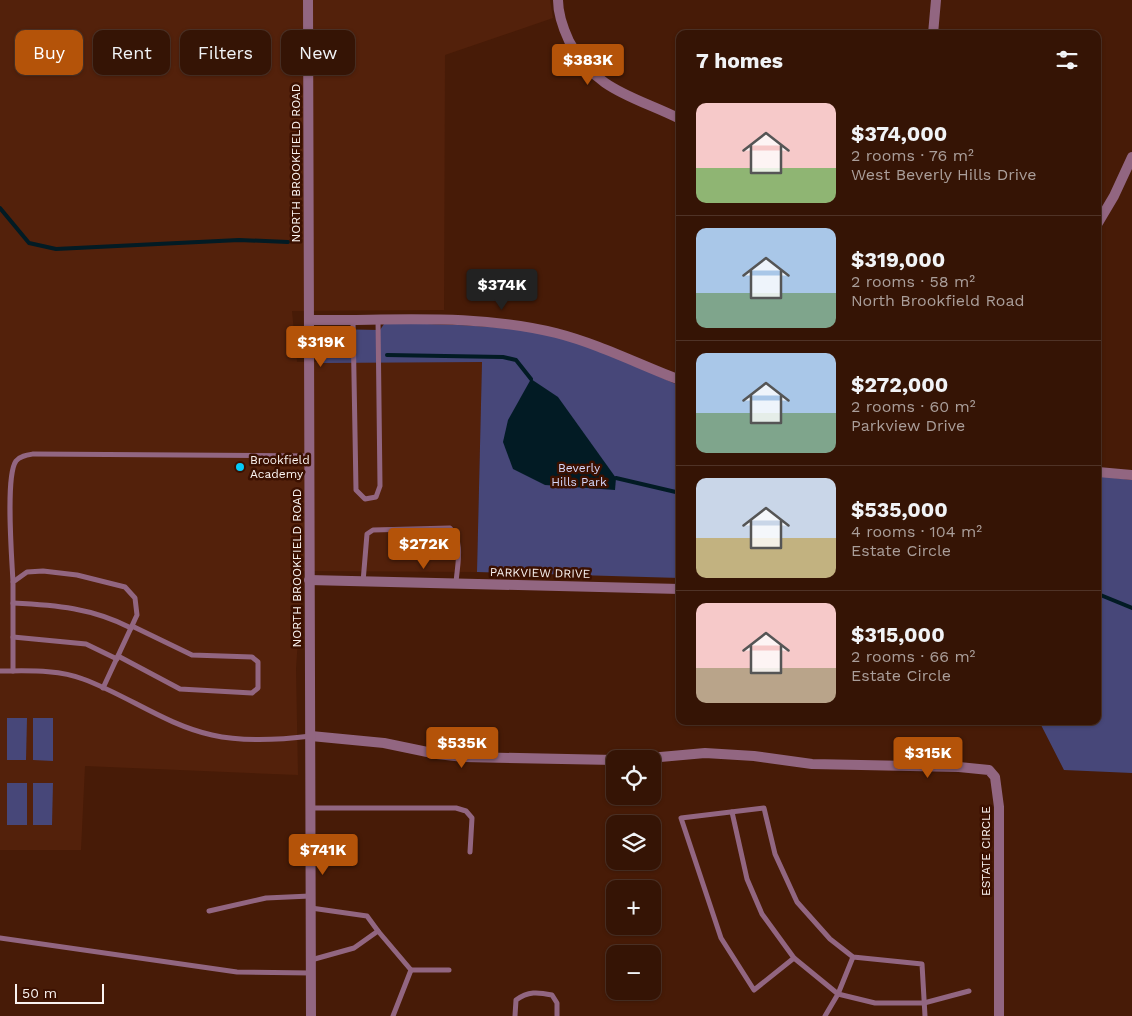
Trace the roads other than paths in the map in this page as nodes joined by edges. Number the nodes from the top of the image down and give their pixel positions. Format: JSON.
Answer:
{"nodes":[{"id":1,"x":308,"y":0,"type":"edge"},
{"id":2,"x":558,"y":0,"type":"edge"},
{"id":3,"x":936,"y":0,"type":"edge"},
{"id":4,"x":933,"y":30,"type":"edge"},
{"id":5,"x":676,"y":117,"type":"edge"},
{"id":6,"x":1132,"y":158,"type":"edge"},
{"id":7,"x":1101,"y":218,"type":"edge"},
{"id":8,"x":378,"y":319,"type":"junction"},
{"id":9,"x":310,"y":320,"type":"junction"},
{"id":10,"x":354,"y":320,"type":"junction"},
{"id":11,"x":676,"y":378,"type":"edge"},
{"id":12,"x":309,"y":456,"type":"junction"},
{"id":13,"x":1101,"y":472,"type":"edge"},
{"id":14,"x":1132,"y":475,"type":"edge"},
{"id":15,"x":309,"y":580,"type":"junction"},
{"id":16,"x":13,"y":582,"type":"junction"},
{"id":17,"x":363,"y":582,"type":"junction"},
{"id":18,"x":456,"y":584,"type":"junction"},
{"id":19,"x":676,"y":589,"type":"edge"},
{"id":20,"x":12,"y":603,"type":"junction"},
{"id":21,"x":131,"y":627,"type":"junction"},
{"id":22,"x":12,"y":637,"type":"junction"},
{"id":23,"x":117,"y":658,"type":"junction"},
{"id":24,"x":0,"y":671,"type":"edge"},
{"id":25,"x":12,"y":671,"type":"junction"},
{"id":26,"x":103,"y":688,"type":"junction"},
{"id":27,"x":311,"y":736,"type":"junction"},
{"id":28,"x":661,"y":757,"type":"edge"},
{"id":29,"x":606,"y":760,"type":"edge"},
{"id":30,"x":310,"y":808,"type":"junction"},
{"id":31,"x":732,"y":812,"type":"junction"},
{"id":32,"x":470,"y":852,"type":"dead end"},
{"id":33,"x":310,"y":896,"type":"junction"},
{"id":34,"x":310,"y":908,"type":"junction"},
{"id":35,"x":209,"y":911,"type":"dead end"},
{"id":36,"x":378,"y":931,"type":"junction"},
{"id":37,"x":0,"y":938,"type":"edge"},
{"id":38,"x":853,"y":957,"type":"junction"},
{"id":39,"x":794,"y":958,"type":"junction"},
{"id":40,"x":310,"y":961,"type":"junction"},
{"id":41,"x":411,"y":970,"type":"junction"},
{"id":42,"x":449,"y":970,"type":"dead end"},
{"id":43,"x":310,"y":974,"type":"junction"},
{"id":44,"x":969,"y":991,"type":"dead end"},
{"id":45,"x":838,"y":994,"type":"junction"},
{"id":46,"x":924,"y":1003,"type":"junction"},
{"id":47,"x":311,"y":1016,"type":"edge"},
{"id":48,"x":394,"y":1016,"type":"edge"},
{"id":49,"x":515,"y":1016,"type":"edge"},
{"id":50,"x":557,"y":1016,"type":"edge"},
{"id":51,"x":825,"y":1016,"type":"edge"},
{"id":52,"x":925,"y":1016,"type":"edge"},
{"id":53,"x":999,"y":1016,"type":"edge"}],
"edges":[{"from":1,"to":9,"type":"street","name":"NORTH BROOKFIELD ROAD"},
{"from":2,"to":5,"type":"street"},
{"from":3,"to":4,"type":"street"},
{"from":6,"to":7,"type":"street"},
{"from":8,"to":10,"type":"street"},
{"from":8,"to":10,"type":"lane"},
{"from":8,"to":11,"type":"street"},
{"from":9,"to":10,"type":"street"},
{"from":9,"to":12,"type":"street","name":"NORTH BROOKFIELD ROAD"},
{"from":12,"to":15,"type":"street","name":"NORTH BROOKFIELD ROAD"},
{"from":12,"to":16,"type":"lane"},
{"from":13,"to":14,"type":"street"},
{"from":15,"to":17,"type":"street","name":"PARKVIEW DRIVE"},
{"from":15,"to":27,"type":"street","name":"NORTH BROOKFIELD ROAD"},
{"from":16,"to":20,"type":"lane"},
{"from":16,"to":21,"type":"lane"},
{"from":17,"to":18,"type":"street","name":"PARKVIEW DRIVE"},
{"from":17,"to":18,"type":"lane"},
{"from":18,"to":19,"type":"street","name":"PARKVIEW DRIVE"},
{"from":20,"to":21,"type":"lane"},
{"from":20,"to":22,"type":"lane"},
{"from":21,"to":23,"type":"lane"},
{"from":21,"to":23,"type":"lane"},
{"from":22,"to":23,"type":"lane"},
{"from":22,"to":25,"type":"lane"},
{"from":23,"to":26,"type":"lane"},
{"from":24,"to":25,"type":"lane"},
{"from":25,"to":26,"type":"lane"},
{"from":26,"to":27,"type":"lane"},
{"from":27,"to":29,"type":"street"},
{"from":27,"to":30,"type":"street","name":"NORTH BROOKFIELD ROAD"},
{"from":28,"to":53,"type":"street","name":"ESTATE CIRCLE"},
{"from":30,"to":32,"type":"lane"},
{"from":30,"to":33,"type":"street","name":"NORTH BROOKFIELD ROAD"},
{"from":31,"to":38,"type":"lane"},
{"from":31,"to":39,"type":"lane"},
{"from":31,"to":39,"type":"lane"},
{"from":33,"to":34,"type":"street","name":"NORTH BROOKFIELD ROAD"},
{"from":33,"to":35,"type":"lane"},
{"from":34,"to":36,"type":"lane"},
{"from":34,"to":40,"type":"street","name":"NORTH BROOKFIELD ROAD"},
{"from":36,"to":40,"type":"lane"},
{"from":36,"to":41,"type":"lane"},
{"from":37,"to":43,"type":"lane"},
{"from":38,"to":45,"type":"lane"},
{"from":38,"to":46,"type":"lane"},
{"from":39,"to":45,"type":"lane"},
{"from":40,"to":43,"type":"street","name":"NORTH BROOKFIELD ROAD"},
{"from":41,"to":42,"type":"lane"},
{"from":41,"to":48,"type":"lane"},
{"from":43,"to":47,"type":"street","name":"NORTH BROOKFIELD ROAD"},
{"from":44,"to":46,"type":"lane"},
{"from":45,"to":46,"type":"lane"},
{"from":45,"to":51,"type":"lane"},
{"from":46,"to":52,"type":"lane"},
{"from":49,"to":50,"type":"lane"}]}
